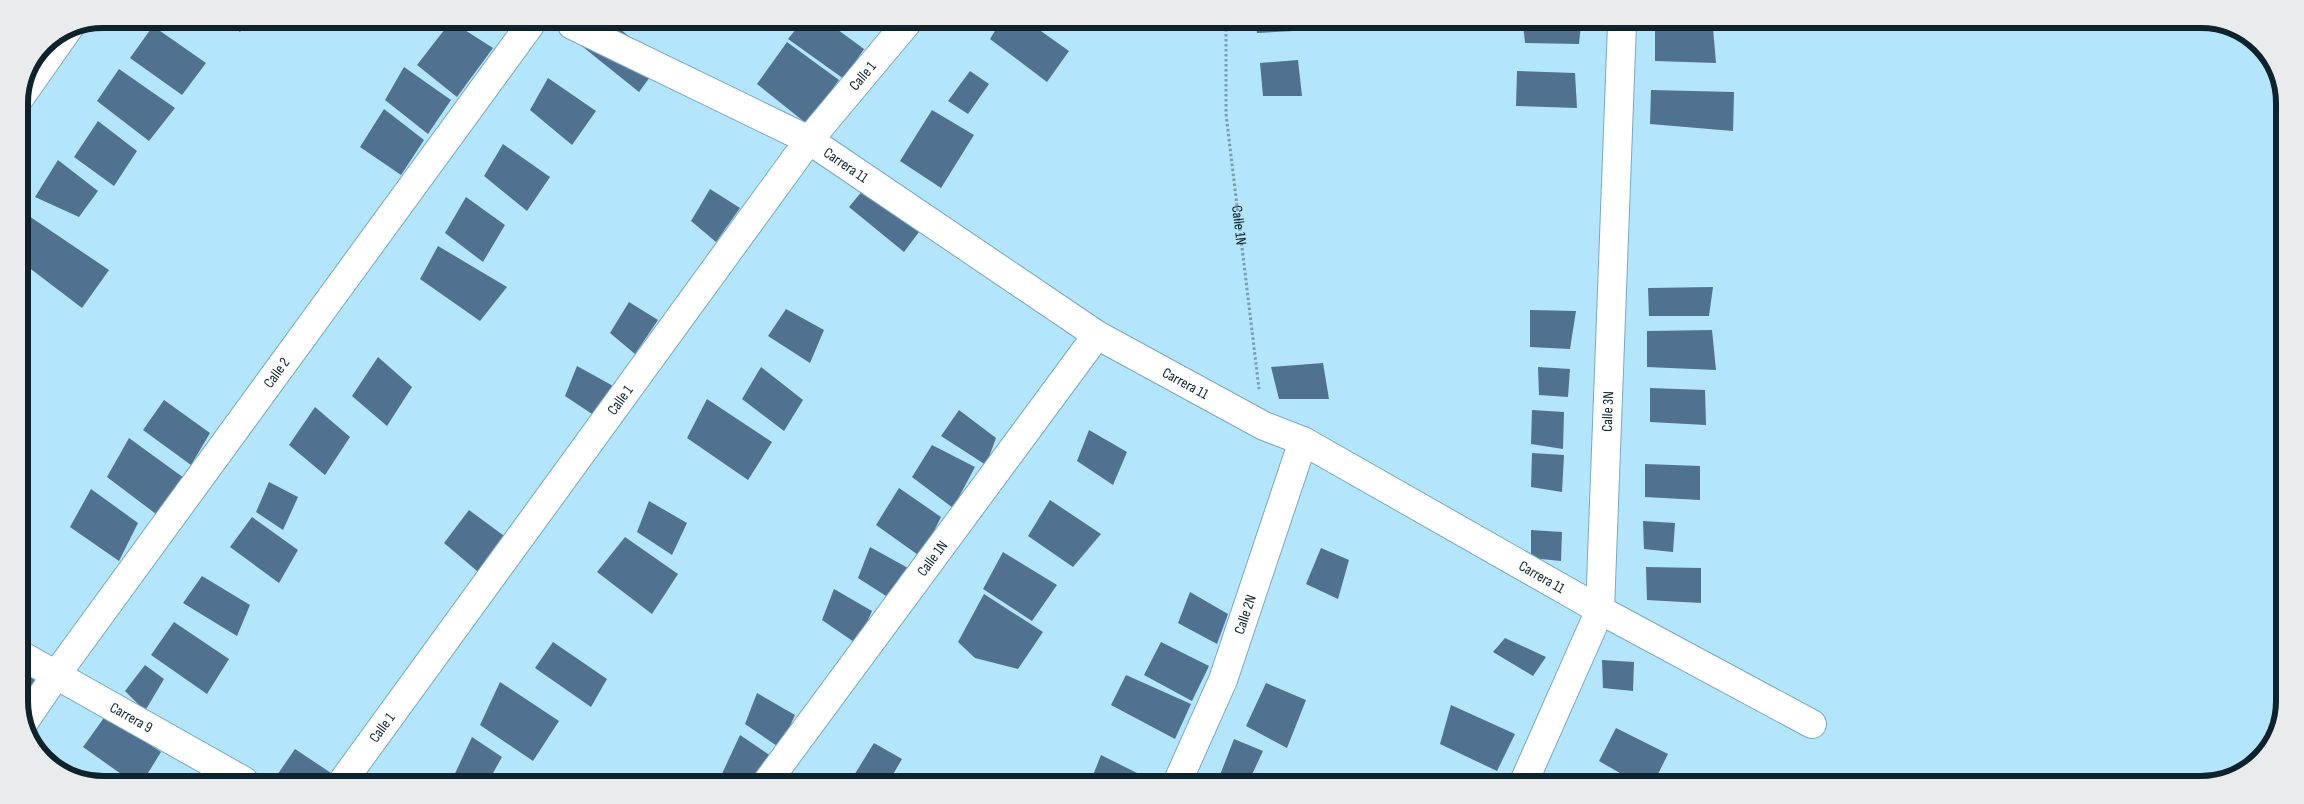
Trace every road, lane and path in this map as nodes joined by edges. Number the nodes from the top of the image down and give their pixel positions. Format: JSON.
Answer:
{"nodes":[{"id":1,"x":528,"y":28,"type":"edge"},
{"id":2,"x":578,"y":28,"type":"edge"},
{"id":3,"x":903,"y":28,"type":"edge"},
{"id":4,"x":1226,"y":28,"type":"edge"},
{"id":5,"x":1622,"y":28,"type":"edge"},
{"id":6,"x":60,"y":41,"type":"edge"},
{"id":7,"x":30,"y":84,"type":"edge"},
{"id":8,"x":809,"y":140,"type":"junction"},
{"id":9,"x":1097,"y":335,"type":"junction"},
{"id":10,"x":1264,"y":426,"type":"junction"},
{"id":11,"x":1303,"y":441,"type":"junction"},
{"id":12,"x":1600,"y":610,"type":"junction"},
{"id":13,"x":28,"y":659,"type":"edge"},
{"id":14,"x":56,"y":675,"type":"junction"},
{"id":15,"x":29,"y":715,"type":"edge"},
{"id":16,"x":1812,"y":724,"type":"dead end"},
{"id":17,"x":235,"y":776,"type":"edge"},
{"id":18,"x":348,"y":776,"type":"edge"},
{"id":19,"x":771,"y":776,"type":"edge"},
{"id":20,"x":1180,"y":776,"type":"edge"},
{"id":21,"x":1527,"y":776,"type":"edge"}],
"edges":[{"from":1,"to":14,"type":"street","name":"Calle 2"},
{"from":2,"to":8,"type":"street","name":"Carrera 11"},
{"from":3,"to":8,"type":"street","name":"Calle 1"},
{"from":4,"to":10,"type":"path","name":"Calle 1N"},
{"from":5,"to":12,"type":"street","name":"Calle 3N"},
{"from":6,"to":7,"type":"street"},
{"from":8,"to":9,"type":"street","name":"Carrera 11"},
{"from":8,"to":18,"type":"street","name":"Calle 1"},
{"from":9,"to":10,"type":"street","name":"Carrera 11"},
{"from":9,"to":19,"type":"street","name":"Calle 1N"},
{"from":10,"to":11,"type":"street","name":"Carrera 11"},
{"from":11,"to":12,"type":"street","name":"Carrera 11"},
{"from":11,"to":20,"type":"street","name":"Calle 2N"},
{"from":12,"to":16,"type":"street","name":"Carrera 11"},
{"from":12,"to":21,"type":"street","name":"Calle 3N"},
{"from":13,"to":14,"type":"street","name":"Carrera 9"},
{"from":14,"to":15,"type":"street","name":"Calle 2"},
{"from":14,"to":17,"type":"street","name":"Carrera 9"}]}
